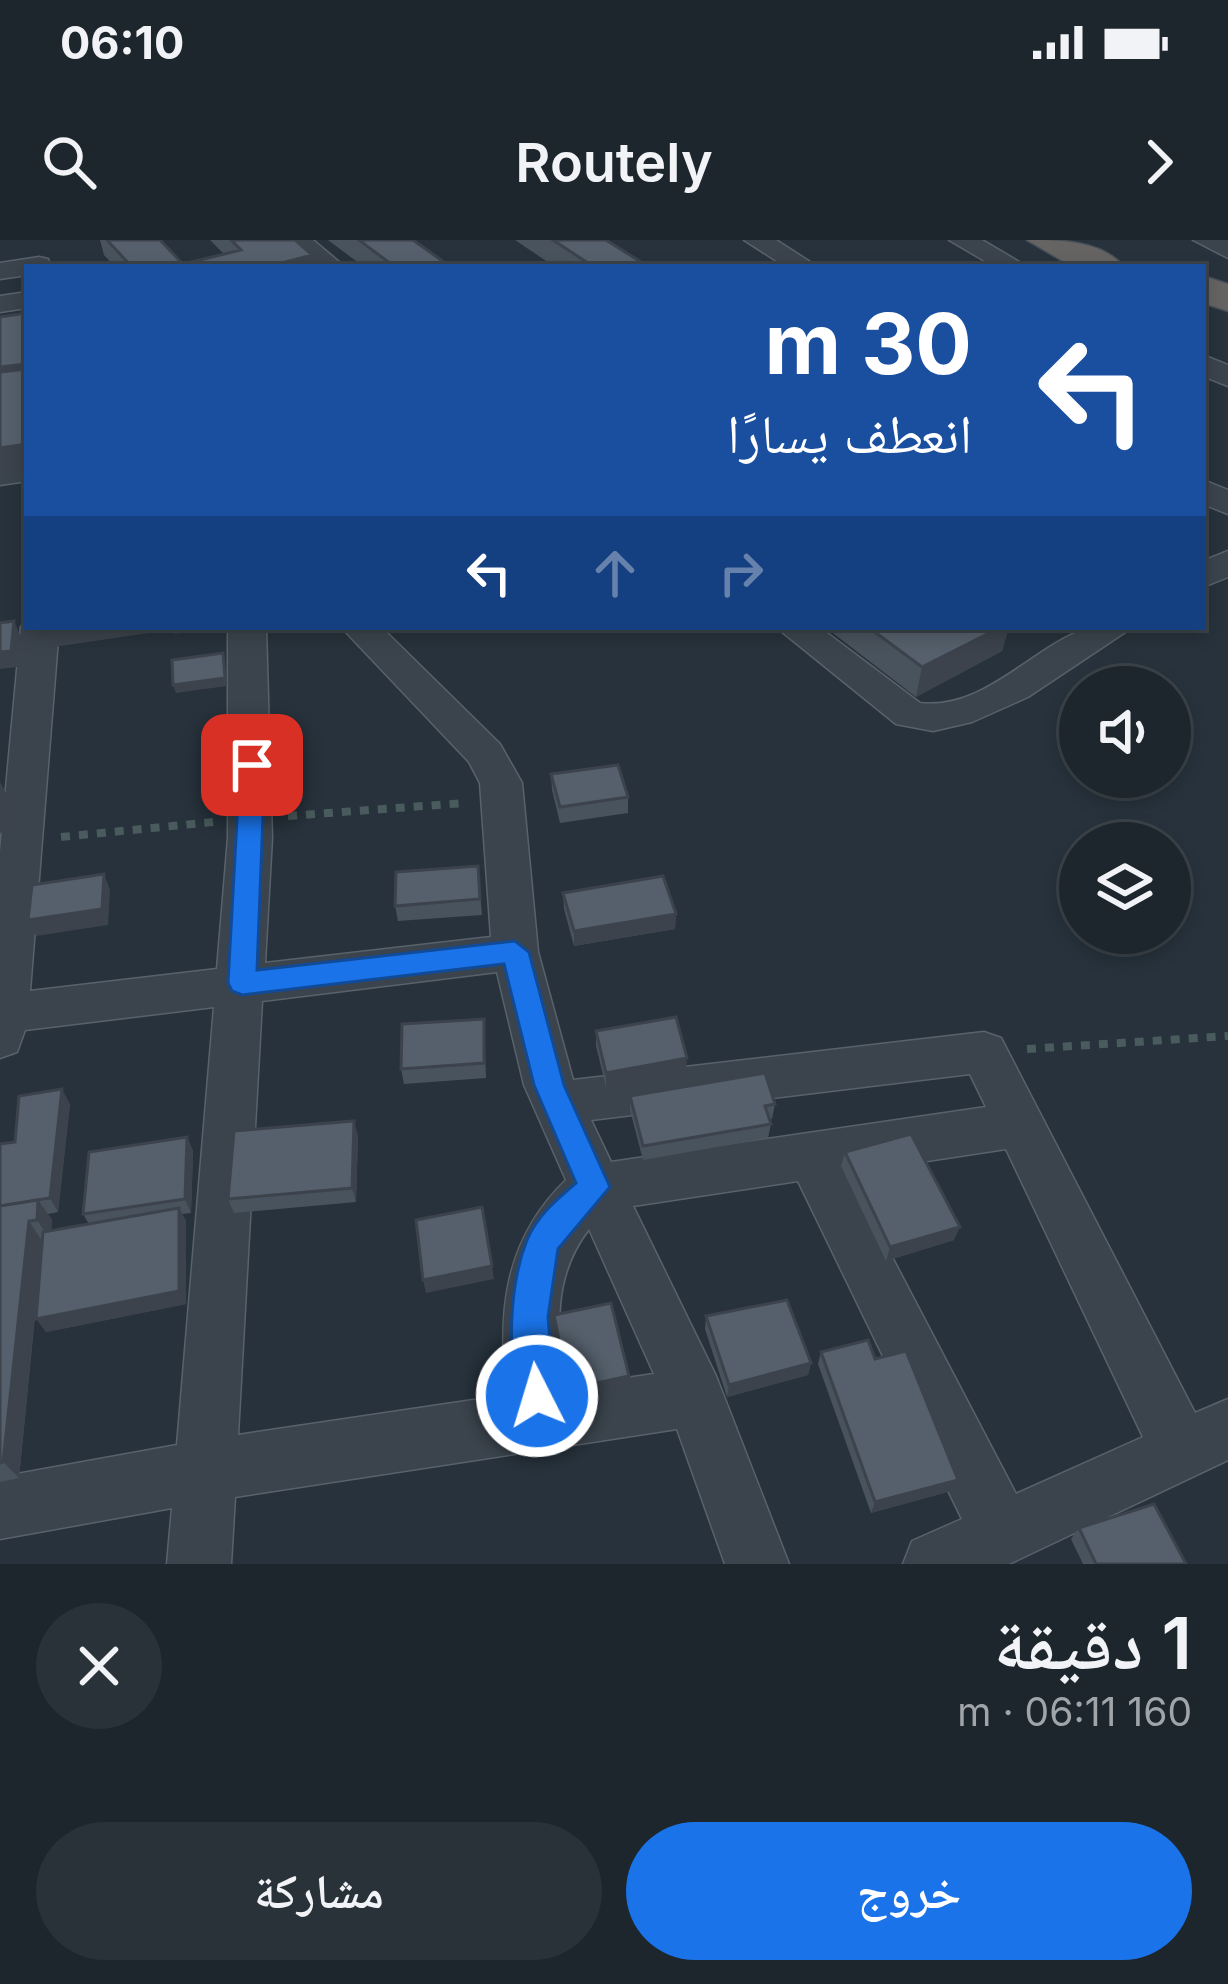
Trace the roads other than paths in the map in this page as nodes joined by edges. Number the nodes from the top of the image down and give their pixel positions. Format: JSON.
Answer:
{"nodes":[{"id":1,"x":297,"y":240,"type":"edge"},
{"id":2,"x":757,"y":240,"type":"edge"},
{"id":3,"x":962,"y":240,"type":"edge"},
{"id":4,"x":1046,"y":240,"type":"edge"},
{"id":5,"x":1206,"y":240,"type":"edge"},
{"id":6,"x":1228,"y":250,"type":"edge"},
{"id":7,"x":35,"y":257,"type":"edge"},
{"id":8,"x":1099,"y":258,"type":"edge"},
{"id":9,"x":328,"y":264,"type":"edge"},
{"id":10,"x":800,"y":264,"type":"edge"},
{"id":11,"x":1009,"y":264,"type":"edge"},
{"id":12,"x":0,"y":271,"type":"edge"},
{"id":13,"x":40,"y":630,"type":"edge"},
{"id":14,"x":248,"y":630,"type":"edge"},
{"id":15,"x":363,"y":630,"type":"edge"},
{"id":16,"x":799,"y":630,"type":"edge"},
{"id":17,"x":1109,"y":630,"type":"edge"},
{"id":18,"x":515,"y":952,"type":"junction"},
{"id":19,"x":242,"y":983,"type":"junction"},
{"id":20,"x":2,"y":1022,"type":"edge"},
{"id":21,"x":557,"y":1103,"type":"junction"},
{"id":22,"x":1016,"y":1124,"type":"junction"},
{"id":23,"x":811,"y":1154,"type":"junction"},
{"id":24,"x":594,"y":1187,"type":"junction"},
{"id":25,"x":695,"y":1397,"type":"junction"},
{"id":26,"x":540,"y":1420,"type":"junction"},
{"id":27,"x":1214,"y":1442,"type":"edge"},
{"id":28,"x":203,"y":1472,"type":"junction"},
{"id":29,"x":0,"y":1508,"type":"edge"},
{"id":30,"x":1025,"y":1542,"type":"edge"},
{"id":31,"x":199,"y":1564,"type":"edge"},
{"id":32,"x":757,"y":1564,"type":"edge"},
{"id":33,"x":935,"y":1564,"type":"edge"}],
"edges":[{"from":1,"to":9,"type":"street"},
{"from":2,"to":10,"type":"street"},
{"from":3,"to":11,"type":"street"},
{"from":4,"to":8,"type":"highway"},
{"from":5,"to":6,"type":"street"},
{"from":7,"to":12,"type":"street"},
{"from":13,"to":20,"type":"street"},
{"from":14,"to":19,"type":"street"},
{"from":15,"to":18,"type":"street"},
{"from":16,"to":17,"type":"street"},
{"from":18,"to":19,"type":"street"},
{"from":18,"to":21,"type":"street"},
{"from":19,"to":20,"type":"street"},
{"from":19,"to":28,"type":"street"},
{"from":21,"to":22,"type":"street"},
{"from":21,"to":24,"type":"street"},
{"from":22,"to":23,"type":"street"},
{"from":22,"to":27,"type":"street"},
{"from":23,"to":24,"type":"street"},
{"from":23,"to":30,"type":"street"},
{"from":24,"to":25,"type":"street"},
{"from":24,"to":26,"type":"street"},
{"from":25,"to":26,"type":"street"},
{"from":25,"to":32,"type":"street"},
{"from":26,"to":28,"type":"street"},
{"from":27,"to":30,"type":"street"},
{"from":28,"to":29,"type":"street"},
{"from":28,"to":31,"type":"street"},
{"from":30,"to":33,"type":"street"}]}
